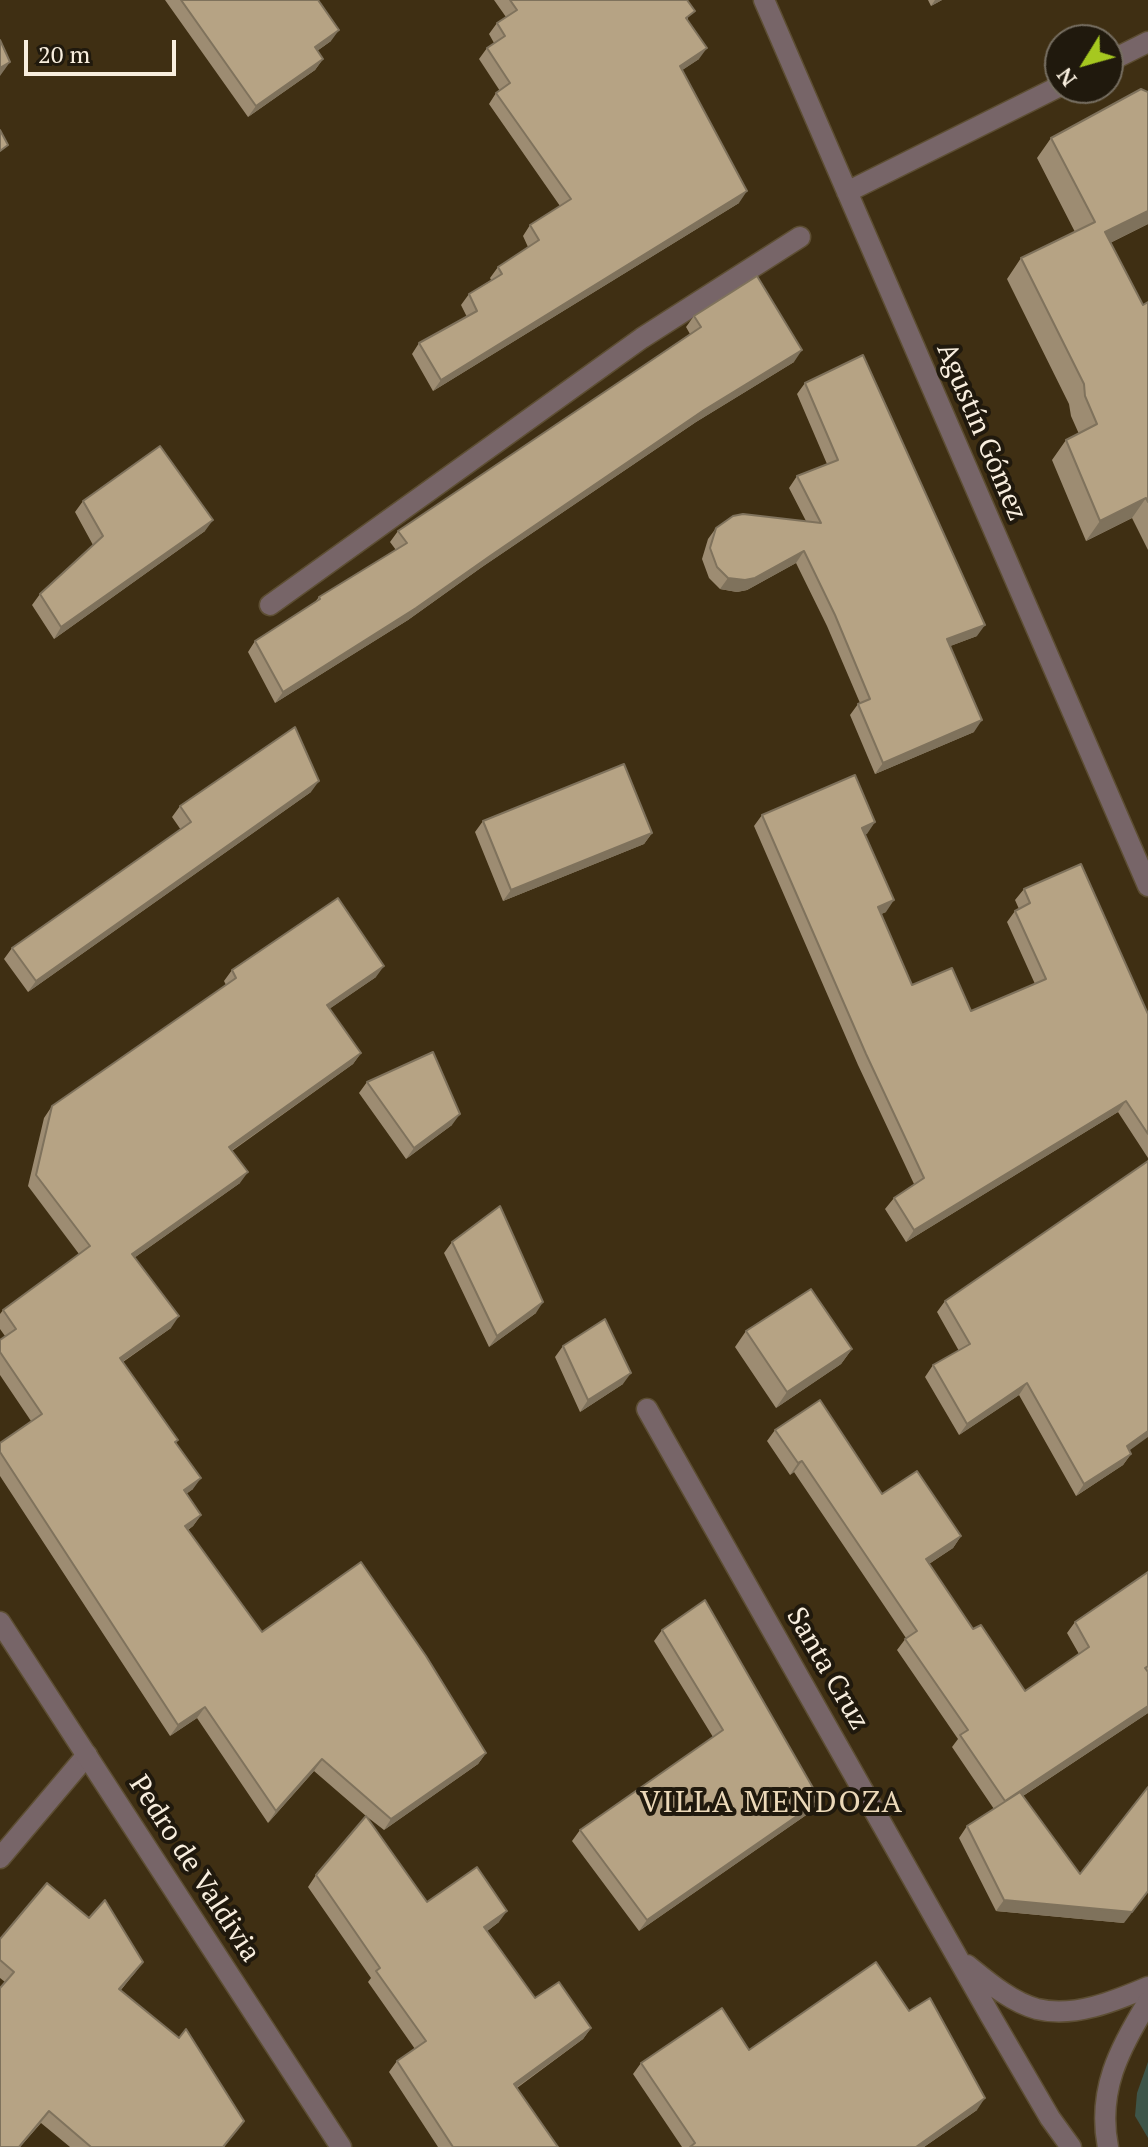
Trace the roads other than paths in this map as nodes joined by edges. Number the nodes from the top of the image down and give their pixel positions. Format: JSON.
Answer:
{"nodes":[{"id":1,"x":764,"y":0,"type":"edge"},
{"id":2,"x":1148,"y":42,"type":"edge"},
{"id":3,"x":1124,"y":54,"type":"edge"},
{"id":4,"x":1044,"y":94,"type":"edge"},
{"id":5,"x":847,"y":192,"type":"junction"},
{"id":6,"x":800,"y":237,"type":"dead end"},
{"id":7,"x":270,"y":605,"type":"dead end"},
{"id":8,"x":1148,"y":886,"type":"edge"},
{"id":9,"x":647,"y":1409,"type":"dead end"},
{"id":10,"x":0,"y":1622,"type":"edge"},
{"id":11,"x":87,"y":1755,"type":"junction"},
{"id":12,"x":0,"y":1858,"type":"edge"},
{"id":13,"x":958,"y":1957,"type":"junction"},
{"id":14,"x":1148,"y":1987,"type":"edge"},
{"id":15,"x":1148,"y":2002,"type":"edge"},
{"id":16,"x":341,"y":2147,"type":"edge"},
{"id":17,"x":1071,"y":2147,"type":"edge"},
{"id":18,"x":1108,"y":2147,"type":"edge"}],
"edges":[{"from":1,"to":5,"type":"street","name":"Agustín Gómez"},
{"from":2,"to":3,"type":"street"},
{"from":4,"to":5,"type":"street"},
{"from":5,"to":8,"type":"street","name":"Agustín Gómez"},
{"from":6,"to":7,"type":"street"},
{"from":9,"to":13,"type":"street","name":"Santa Cruz"},
{"from":10,"to":11,"type":"street","name":"Pedro de Valdivia"},
{"from":11,"to":12,"type":"street"},
{"from":11,"to":16,"type":"street","name":"Pedro de Valdivia"},
{"from":13,"to":14,"type":"street","name":"Santa Cruz"},
{"from":13,"to":17,"type":"street","name":"Santa Cruz"},
{"from":15,"to":18,"type":"street"}]}
